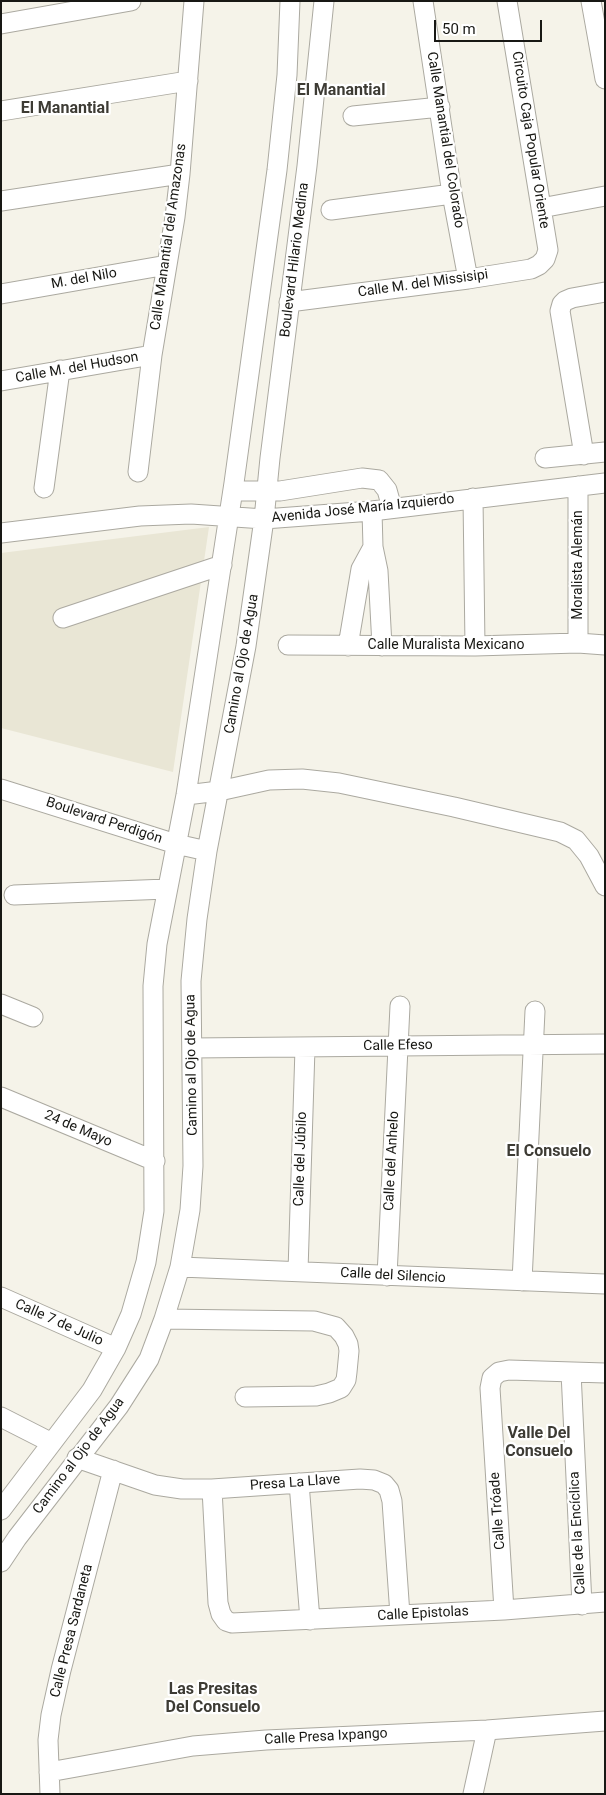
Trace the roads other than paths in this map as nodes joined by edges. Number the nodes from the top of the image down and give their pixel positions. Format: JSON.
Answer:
{"nodes":[{"id":1,"x":131,"y":1,"type":"edge"},
{"id":2,"x":194,"y":1,"type":"edge"},
{"id":3,"x":290,"y":1,"type":"edge"},
{"id":4,"x":324,"y":1,"type":"edge"},
{"id":5,"x":424,"y":1,"type":"edge"},
{"id":6,"x":507,"y":1,"type":"edge"},
{"id":7,"x":591,"y":1,"type":"edge"},
{"id":8,"x":1,"y":24,"type":"edge"},
{"id":9,"x":605,"y":79,"type":"edge"},
{"id":10,"x":188,"y":81,"type":"junction"},
{"id":11,"x":440,"y":106,"type":"junction"},
{"id":12,"x":1,"y":111,"type":"edge"},
{"id":13,"x":353,"y":116,"type":"dead end"},
{"id":14,"x":180,"y":174,"type":"junction"},
{"id":15,"x":452,"y":194,"type":"junction"},
{"id":16,"x":605,"y":196,"type":"edge"},
{"id":17,"x":1,"y":201,"type":"edge"},
{"id":18,"x":541,"y":208,"type":"junction"},
{"id":19,"x":331,"y":210,"type":"dead end"},
{"id":20,"x":548,"y":250,"type":"joint"},
{"id":21,"x":166,"y":265,"type":"junction"},
{"id":22,"x":468,"y":279,"type":"junction"},
{"id":23,"x":605,"y":292,"type":"edge"},
{"id":24,"x":1,"y":294,"type":"edge"},
{"id":25,"x":289,"y":302,"type":"junction"},
{"id":26,"x":152,"y":355,"type":"junction"},
{"id":27,"x":60,"y":370,"type":"junction"},
{"id":28,"x":1,"y":381,"type":"edge"},
{"id":29,"x":605,"y":452,"type":"edge"},
{"id":30,"x":584,"y":455,"type":"junction"},
{"id":31,"x":545,"y":458,"type":"dead end"},
{"id":32,"x":138,"y":472,"type":"dead end"},
{"id":33,"x":605,"y":483,"type":"edge"},
{"id":34,"x":578,"y":486,"type":"junction"},
{"id":35,"x":44,"y":488,"type":"dead end"},
{"id":36,"x":233,"y":491,"type":"junction"},
{"id":37,"x":267,"y":492,"type":"junction"},
{"id":38,"x":473,"y":498,"type":"junction"},
{"id":39,"x":392,"y":508,"type":"junction"},
{"id":40,"x":372,"y":510,"type":"junction"},
{"id":41,"x":229,"y":516,"type":"junction"},
{"id":42,"x":264,"y":519,"type":"junction"},
{"id":43,"x":1,"y":533,"type":"edge"},
{"id":44,"x":373,"y":547,"type":"junction"},
{"id":45,"x":222,"y":565,"type":"junction"},
{"id":46,"x":63,"y":618,"type":"dead end"},
{"id":47,"x":578,"y":643,"type":"junction"},
{"id":48,"x":605,"y":644,"type":"edge"},
{"id":49,"x":288,"y":645,"type":"dead end"},
{"id":50,"x":348,"y":646,"type":"junction"},
{"id":51,"x":382,"y":646,"type":"junction"},
{"id":52,"x":474,"y":646,"type":"junction"},
{"id":53,"x":1,"y":789,"type":"edge"},
{"id":54,"x":219,"y":790,"type":"junction"},
{"id":55,"x":186,"y":795,"type":"junction"},
{"id":56,"x":176,"y":844,"type":"junction"},
{"id":57,"x":207,"y":850,"type":"junction"},
{"id":58,"x":605,"y":886,"type":"edge"},
{"id":59,"x":167,"y":888,"type":"junction"},
{"id":60,"x":14,"y":895,"type":"dead end"},
{"id":61,"x":1,"y":1004,"type":"edge"},
{"id":62,"x":400,"y":1006,"type":"dead end"},
{"id":63,"x":536,"y":1012,"type":"dead end"},
{"id":64,"x":33,"y":1017,"type":"dead end"},
{"id":65,"x":605,"y":1044,"type":"edge"},
{"id":66,"x":534,"y":1045,"type":"junction"},
{"id":67,"x":398,"y":1046,"type":"junction"},
{"id":68,"x":192,"y":1048,"type":"junction"},
{"id":69,"x":304,"y":1048,"type":"junction"},
{"id":70,"x":1,"y":1096,"type":"edge"},
{"id":71,"x":155,"y":1161,"type":"junction"},
{"id":72,"x":180,"y":1267,"type":"junction"},
{"id":73,"x":298,"y":1271,"type":"junction"},
{"id":74,"x":387,"y":1276,"type":"junction"},
{"id":75,"x":522,"y":1281,"type":"junction"},
{"id":76,"x":605,"y":1284,"type":"edge"},
{"id":77,"x":1,"y":1297,"type":"edge"},
{"id":78,"x":164,"y":1319,"type":"junction"},
{"id":79,"x":116,"y":1348,"type":"junction"},
{"id":80,"x":571,"y":1372,"type":"junction"},
{"id":81,"x":605,"y":1373,"type":"edge"},
{"id":82,"x":245,"y":1398,"type":"dead end"},
{"id":83,"x":1,"y":1417,"type":"edge"},
{"id":84,"x":52,"y":1443,"type":"junction"},
{"id":85,"x":77,"y":1458,"type":"junction"},
{"id":86,"x":113,"y":1470,"type":"junction"},
{"id":87,"x":299,"y":1483,"type":"junction"},
{"id":88,"x":212,"y":1489,"type":"junction"},
{"id":89,"x":1,"y":1510,"type":"edge"},
{"id":90,"x":1,"y":1562,"type":"edge"},
{"id":91,"x":605,"y":1602,"type":"edge"},
{"id":92,"x":582,"y":1605,"type":"junction"},
{"id":93,"x":504,"y":1610,"type":"junction"},
{"id":94,"x":400,"y":1615,"type":"junction"},
{"id":95,"x":310,"y":1620,"type":"junction"},
{"id":96,"x":605,"y":1721,"type":"edge"},
{"id":97,"x":487,"y":1730,"type":"junction"},
{"id":98,"x":49,"y":1772,"type":"junction"},
{"id":99,"x":50,"y":1794,"type":"edge"},
{"id":100,"x":473,"y":1794,"type":"edge"}],
"edges":[{"from":1,"to":8,"type":"street"},
{"from":2,"to":10,"type":"street","name":"Calle Manantial del Amazonas"},
{"from":3,"to":36,"type":"street"},
{"from":4,"to":25,"type":"street","name":"Boulevard Hilario Medina"},
{"from":5,"to":11,"type":"street","name":"Calle Manantial del Colorado"},
{"from":6,"to":18,"type":"street","name":"Circuito Caja Popular Oriente"},
{"from":7,"to":9,"type":"street"},
{"from":10,"to":12,"type":"street"},
{"from":10,"to":14,"type":"street","name":"Calle Manantial del Amazonas"},
{"from":11,"to":13,"type":"street"},
{"from":11,"to":15,"type":"street","name":"Calle Manantial del Colorado"},
{"from":14,"to":17,"type":"street"},
{"from":14,"to":21,"type":"street","name":"Calle Manantial del Amazonas"},
{"from":15,"to":19,"type":"street"},
{"from":15,"to":22,"type":"street","name":"Calle Manantial del Colorado"},
{"from":16,"to":18,"type":"street"},
{"from":18,"to":20,"type":"street","name":"Circuito Caja Popular Oriente"},
{"from":20,"to":22,"type":"street","name":"Calle M. del Missisipi"},
{"from":21,"to":24,"type":"street","name":"M. del Nilo"},
{"from":21,"to":26,"type":"street","name":"Calle Manantial del Amazonas"},
{"from":22,"to":25,"type":"street","name":"Calle M. del Missisipi"},
{"from":23,"to":30,"type":"street"},
{"from":25,"to":37,"type":"street","name":"Boulevard Hilario Medina"},
{"from":26,"to":27,"type":"street","name":"Calle M. del Hudson"},
{"from":26,"to":32,"type":"street","name":"Calle Manantial del Amazonas"},
{"from":27,"to":28,"type":"street","name":"Calle M. del Hudson"},
{"from":27,"to":35,"type":"street"},
{"from":29,"to":30,"type":"street"},
{"from":30,"to":31,"type":"street"},
{"from":33,"to":34,"type":"street","name":"Avenida José María Izquierdo"},
{"from":34,"to":38,"type":"street","name":"Avenida José María Izquierdo"},
{"from":34,"to":47,"type":"street","name":"Moralista Alemán"},
{"from":36,"to":37,"type":"street"},
{"from":36,"to":41,"type":"street"},
{"from":37,"to":39,"type":"street"},
{"from":37,"to":42,"type":"street","name":"Boulevard Hilario Medina"},
{"from":38,"to":39,"type":"street","name":"Avenida José María Izquierdo"},
{"from":38,"to":52,"type":"street"},
{"from":39,"to":40,"type":"street","name":"Avenida José María Izquierdo"},
{"from":40,"to":42,"type":"street","name":"Avenida José María Izquierdo"},
{"from":40,"to":44,"type":"street"},
{"from":41,"to":42,"type":"street","name":"Avenida José María Izquierdo"},
{"from":41,"to":43,"type":"street","name":"Avenida José María Izquierdo"},
{"from":41,"to":45,"type":"street","name":"Camino al Ojo de Agua"},
{"from":42,"to":54,"type":"street","name":"Camino al Ojo de Agua"},
{"from":44,"to":50,"type":"street"},
{"from":44,"to":51,"type":"street"},
{"from":45,"to":46,"type":"street"},
{"from":45,"to":55,"type":"street","name":"Camino al Ojo de Agua"},
{"from":47,"to":48,"type":"street","name":"Calle Muralista Mexicano"},
{"from":47,"to":52,"type":"street","name":"Calle Muralista Mexicano"},
{"from":49,"to":50,"type":"street","name":"Calle Muralista Mexicano"},
{"from":50,"to":51,"type":"street","name":"Calle Muralista Mexicano"},
{"from":51,"to":52,"type":"street","name":"Calle Muralista Mexicano"},
{"from":53,"to":56,"type":"street","name":"Boulevard Perdigón"},
{"from":54,"to":55,"type":"street"},
{"from":54,"to":57,"type":"street","name":"Camino al Ojo de Agua"},
{"from":54,"to":58,"type":"street"},
{"from":55,"to":56,"type":"street","name":"Camino al Ojo de Agua"},
{"from":56,"to":57,"type":"street","name":"Boulevard Perdigón"},
{"from":56,"to":59,"type":"street","name":"Camino al Ojo de Agua"},
{"from":57,"to":68,"type":"street","name":"Camino al Ojo de Agua"},
{"from":59,"to":60,"type":"street"},
{"from":59,"to":71,"type":"street","name":"Camino al Ojo de Agua"},
{"from":61,"to":64,"type":"street"},
{"from":62,"to":67,"type":"street","name":"Calle del Anhelo"},
{"from":63,"to":66,"type":"street"},
{"from":65,"to":66,"type":"street","name":"Calle Efeso"},
{"from":66,"to":67,"type":"street","name":"Calle Efeso"},
{"from":66,"to":75,"type":"street"},
{"from":67,"to":69,"type":"street","name":"Calle Efeso"},
{"from":67,"to":74,"type":"street","name":"Calle del Anhelo"},
{"from":68,"to":69,"type":"street","name":"Calle Efeso"},
{"from":68,"to":72,"type":"street","name":"Camino al Ojo de Agua"},
{"from":69,"to":73,"type":"street","name":"Calle del Júbilo"},
{"from":70,"to":71,"type":"street","name":"24 de Mayo"},
{"from":71,"to":79,"type":"street","name":"Camino al Ojo de Agua"},
{"from":72,"to":73,"type":"street","name":"Calle del Silencio"},
{"from":72,"to":78,"type":"street","name":"Camino al Ojo de Agua"},
{"from":73,"to":74,"type":"street","name":"Calle del Silencio"},
{"from":74,"to":75,"type":"street","name":"Calle del Silencio"},
{"from":75,"to":76,"type":"street","name":"Calle del Silencio"},
{"from":77,"to":79,"type":"street","name":"Calle 7 de Julio"},
{"from":78,"to":82,"type":"street"},
{"from":78,"to":85,"type":"street","name":"Camino al Ojo de Agua"},
{"from":79,"to":84,"type":"street","name":"Camino al Ojo de Agua"},
{"from":80,"to":81,"type":"street","name":"Calle Tróade"},
{"from":80,"to":92,"type":"street","name":"Calle de la Encíclica"},
{"from":80,"to":93,"type":"street","name":"Calle Tróade"},
{"from":83,"to":84,"type":"street"},
{"from":84,"to":89,"type":"street","name":"Camino al Ojo de Agua"},
{"from":85,"to":86,"type":"street","name":"Presa La Llave"},
{"from":85,"to":90,"type":"street","name":"Camino al Ojo de Agua"},
{"from":86,"to":88,"type":"street","name":"Presa La Llave"},
{"from":86,"to":98,"type":"street","name":"Calle Presa Sardaneta"},
{"from":87,"to":88,"type":"street","name":"Presa La Llave"},
{"from":87,"to":94,"type":"street","name":"Presa La Llave"},
{"from":87,"to":95,"type":"street"},
{"from":88,"to":95,"type":"street","name":"Calle Epistolas"},
{"from":91,"to":92,"type":"street","name":"Calle Epistolas"},
{"from":92,"to":93,"type":"street","name":"Calle Epistolas"},
{"from":93,"to":94,"type":"street","name":"Calle Epistolas"},
{"from":94,"to":95,"type":"street","name":"Calle Epistolas"},
{"from":96,"to":97,"type":"street","name":"Calle Presa Ixpango"},
{"from":97,"to":98,"type":"street","name":"Calle Presa Ixpango"},
{"from":97,"to":100,"type":"street"},
{"from":98,"to":99,"type":"street","name":"Calle Presa Sardaneta"}]}
